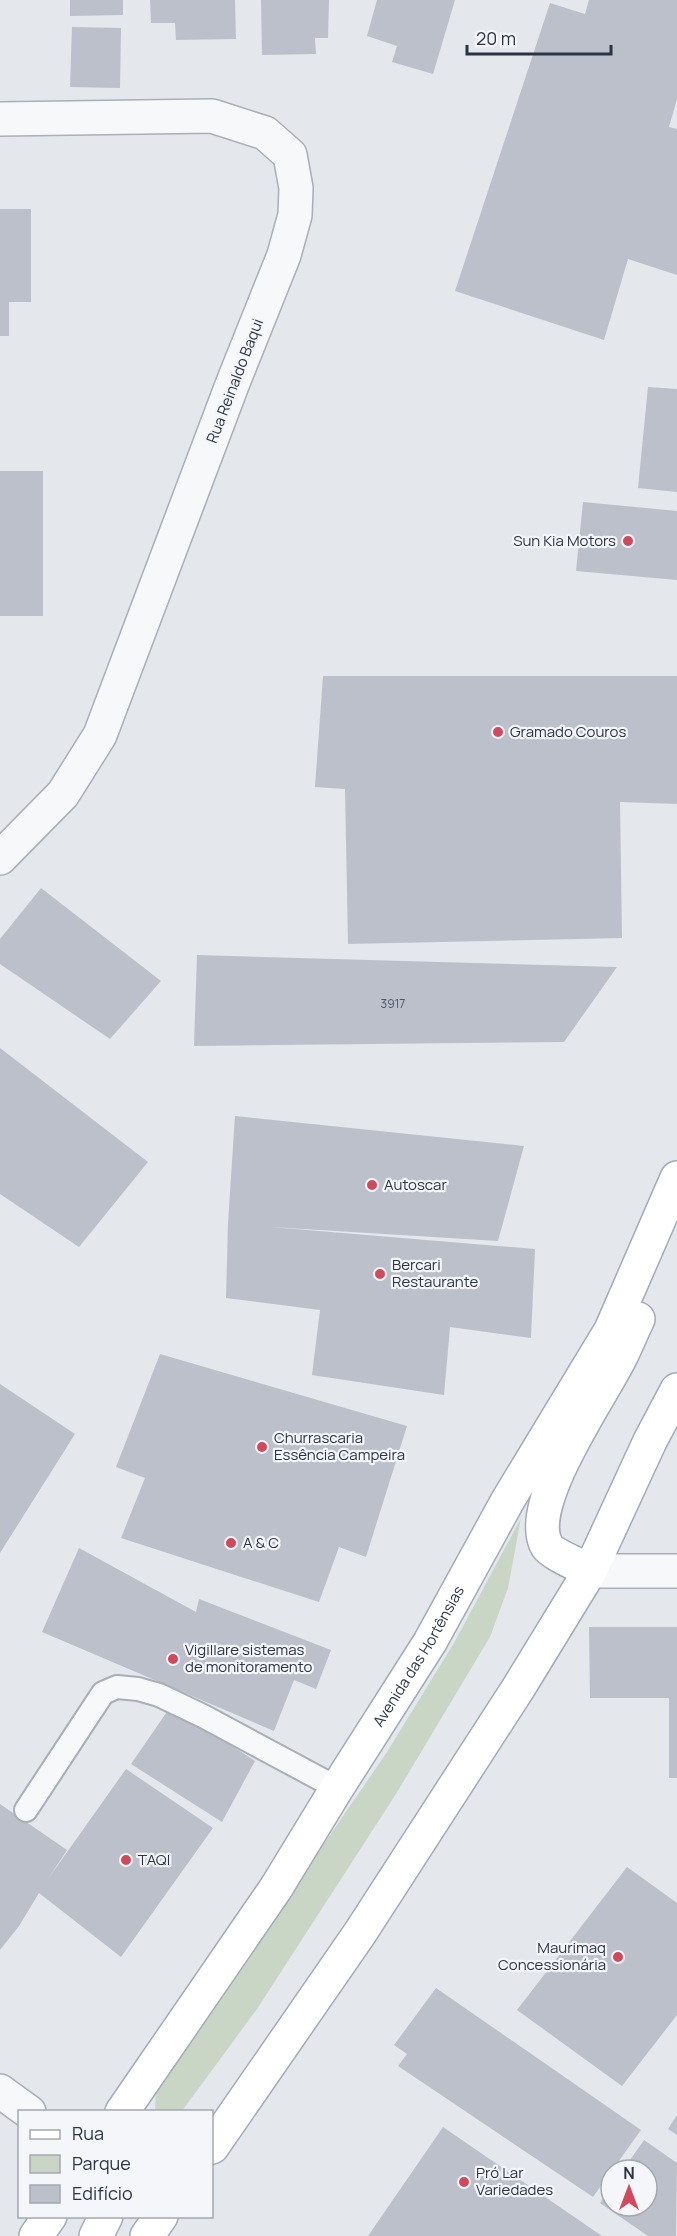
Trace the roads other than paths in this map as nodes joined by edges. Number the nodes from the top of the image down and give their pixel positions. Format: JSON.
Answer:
{"nodes":[{"id":1,"x":0,"y":119,"type":"edge"},
{"id":2,"x":0,"y":858,"type":"edge"},
{"id":3,"x":677,"y":1179,"type":"edge"},
{"id":4,"x":677,"y":1216,"type":"edge"},
{"id":5,"x":677,"y":1390,"type":"edge"},
{"id":6,"x":590,"y":1571,"type":"junction"},
{"id":7,"x":677,"y":1571,"type":"edge"},
{"id":8,"x":337,"y":1788,"type":"junction"},
{"id":9,"x":26,"y":1810,"type":"dead end"},
{"id":10,"x":0,"y":2091,"type":"edge"},
{"id":11,"x":26,"y":2110,"type":"edge"},
{"id":12,"x":123,"y":2110,"type":"edge"},
{"id":13,"x":213,"y":2146,"type":"edge"},
{"id":14,"x":49,"y":2218,"type":"edge"},
{"id":15,"x":105,"y":2218,"type":"edge"},
{"id":16,"x":160,"y":2218,"type":"edge"},
{"id":17,"x":36,"y":2236,"type":"edge"},
{"id":18,"x":96,"y":2236,"type":"edge"},
{"id":19,"x":147,"y":2236,"type":"edge"}],
"edges":[{"from":1,"to":2,"type":"street","name":"Rua Reinaldo Baqui"},
{"from":3,"to":8,"type":"main road","name":"Avenida das Hortênsias"},
{"from":4,"to":6,"type":"main road"},
{"from":5,"to":6,"type":"main road"},
{"from":6,"to":7,"type":"street"},
{"from":6,"to":13,"type":"main road"},
{"from":8,"to":9,"type":"lane"},
{"from":8,"to":12,"type":"main road","name":"Avenida das Hortênsias"},
{"from":10,"to":11,"type":"street"},
{"from":14,"to":17,"type":"main road"},
{"from":15,"to":18,"type":"main road"},
{"from":16,"to":19,"type":"main road"}]}
